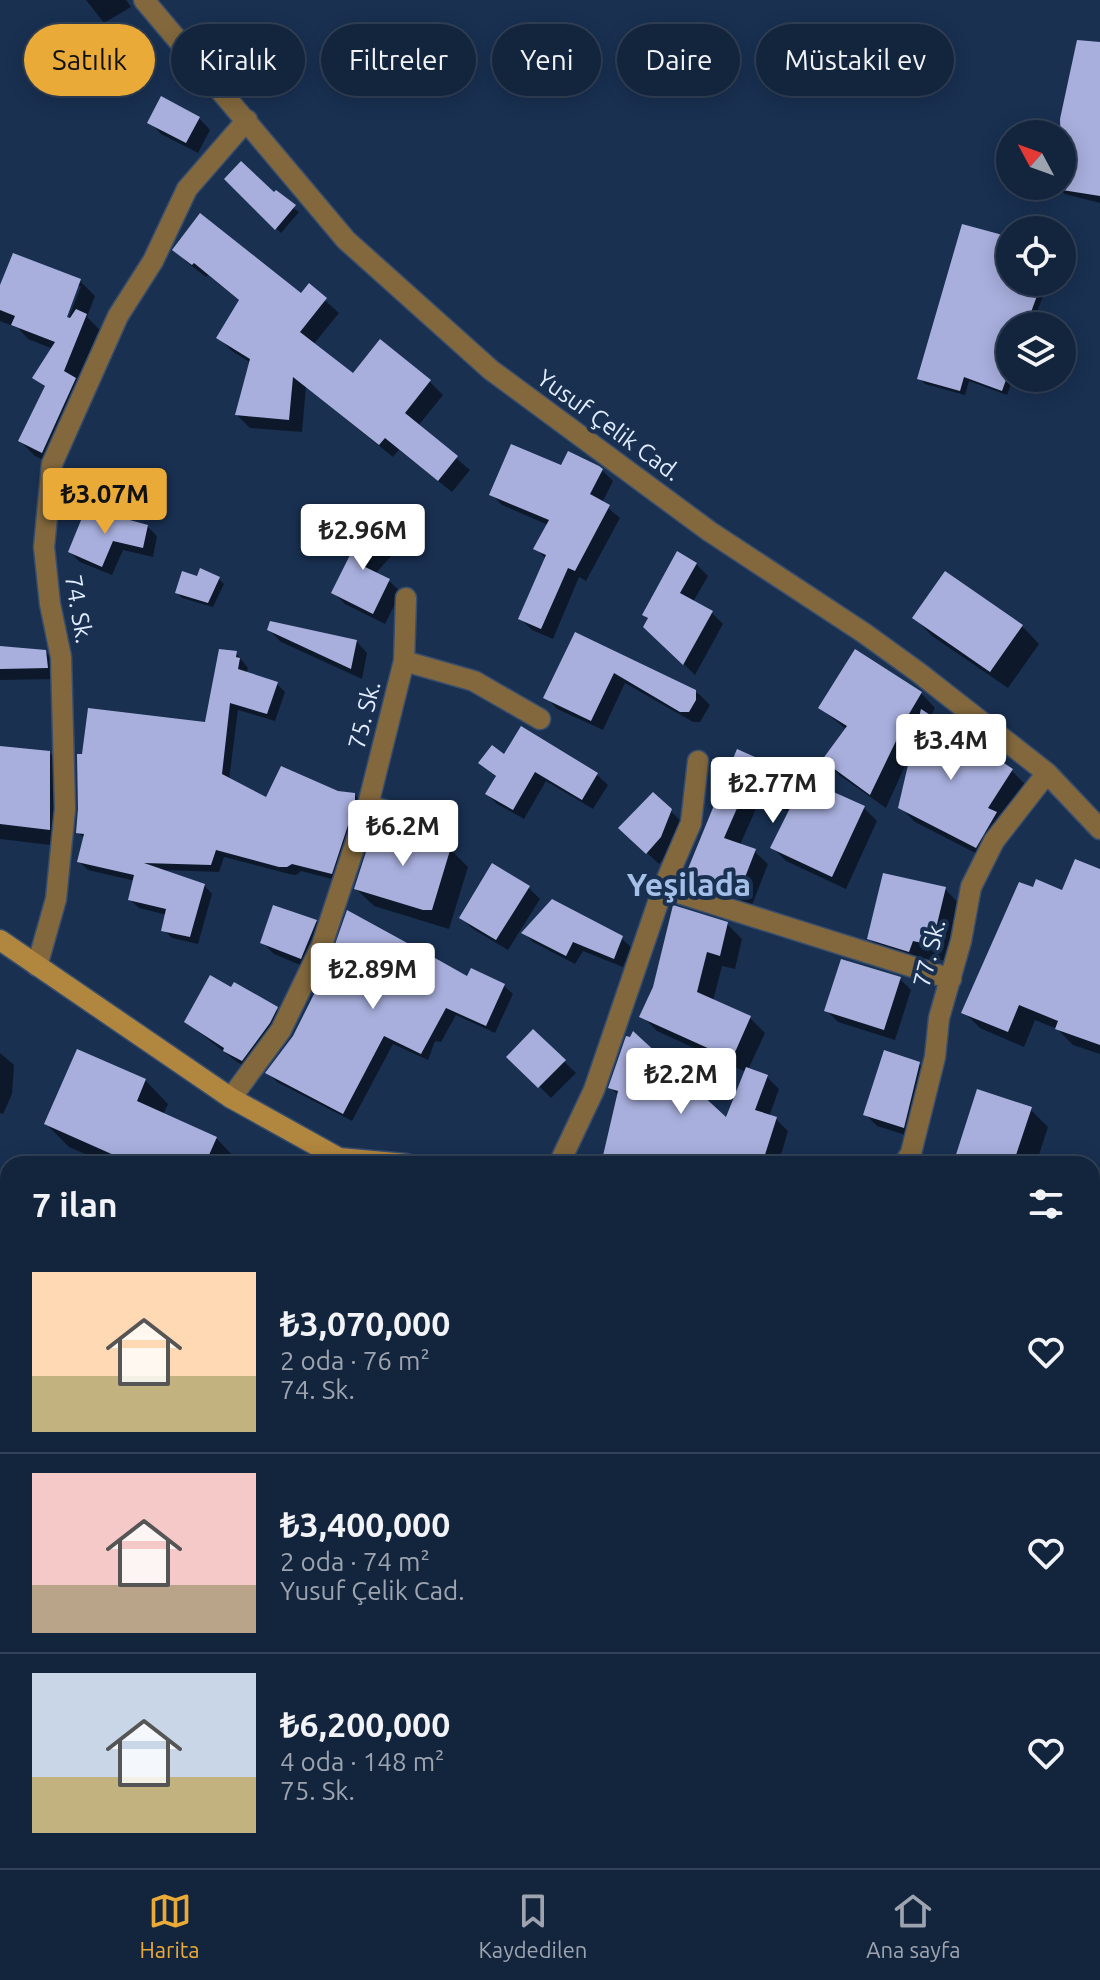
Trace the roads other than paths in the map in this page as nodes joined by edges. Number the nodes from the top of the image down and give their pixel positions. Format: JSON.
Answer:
{"nodes":[{"id":1,"x":144,"y":0,"type":"edge"},
{"id":2,"x":247,"y":120,"type":"junction"},
{"id":3,"x":406,"y":598,"type":"dead end"},
{"id":4,"x":404,"y":661,"type":"junction"},
{"id":5,"x":540,"y":719,"type":"dead end"},
{"id":6,"x":698,"y":761,"type":"dead end"},
{"id":7,"x":1047,"y":773,"type":"junction"},
{"id":8,"x":368,"y":805,"type":"junction"},
{"id":9,"x":393,"y":813,"type":"dead end"},
{"id":10,"x":1100,"y":829,"type":"edge"},
{"id":11,"x":663,"y":888,"type":"junction"},
{"id":12,"x":0,"y":940,"type":"edge"},
{"id":13,"x":37,"y":966,"type":"junction"},
{"id":14,"x":951,"y":979,"type":"junction"},
{"id":15,"x":231,"y":1098,"type":"junction"},
{"id":16,"x":335,"y":1156,"type":"edge"},
{"id":17,"x":563,"y":1156,"type":"edge"},
{"id":18,"x":909,"y":1156,"type":"edge"}],
"edges":[{"from":1,"to":2,"type":"street","name":"Yusuf Çelik Cad."},
{"from":2,"to":7,"type":"street","name":"Yusuf Çelik Cad."},
{"from":2,"to":13,"type":"street","name":"74. Sk."},
{"from":3,"to":4,"type":"street","name":"75. Sk."},
{"from":4,"to":5,"type":"street"},
{"from":4,"to":8,"type":"street","name":"75. Sk."},
{"from":6,"to":11,"type":"street"},
{"from":7,"to":10,"type":"street","name":"Yusuf Çelik Cad."},
{"from":7,"to":14,"type":"street","name":"77. Sk."},
{"from":8,"to":9,"type":"street"},
{"from":8,"to":15,"type":"street","name":"75. Sk."},
{"from":11,"to":14,"type":"street"},
{"from":11,"to":17,"type":"street"},
{"from":12,"to":13,"type":"street"},
{"from":13,"to":15,"type":"street"},
{"from":14,"to":18,"type":"street","name":"77. Sk."},
{"from":15,"to":16,"type":"street"}]}
